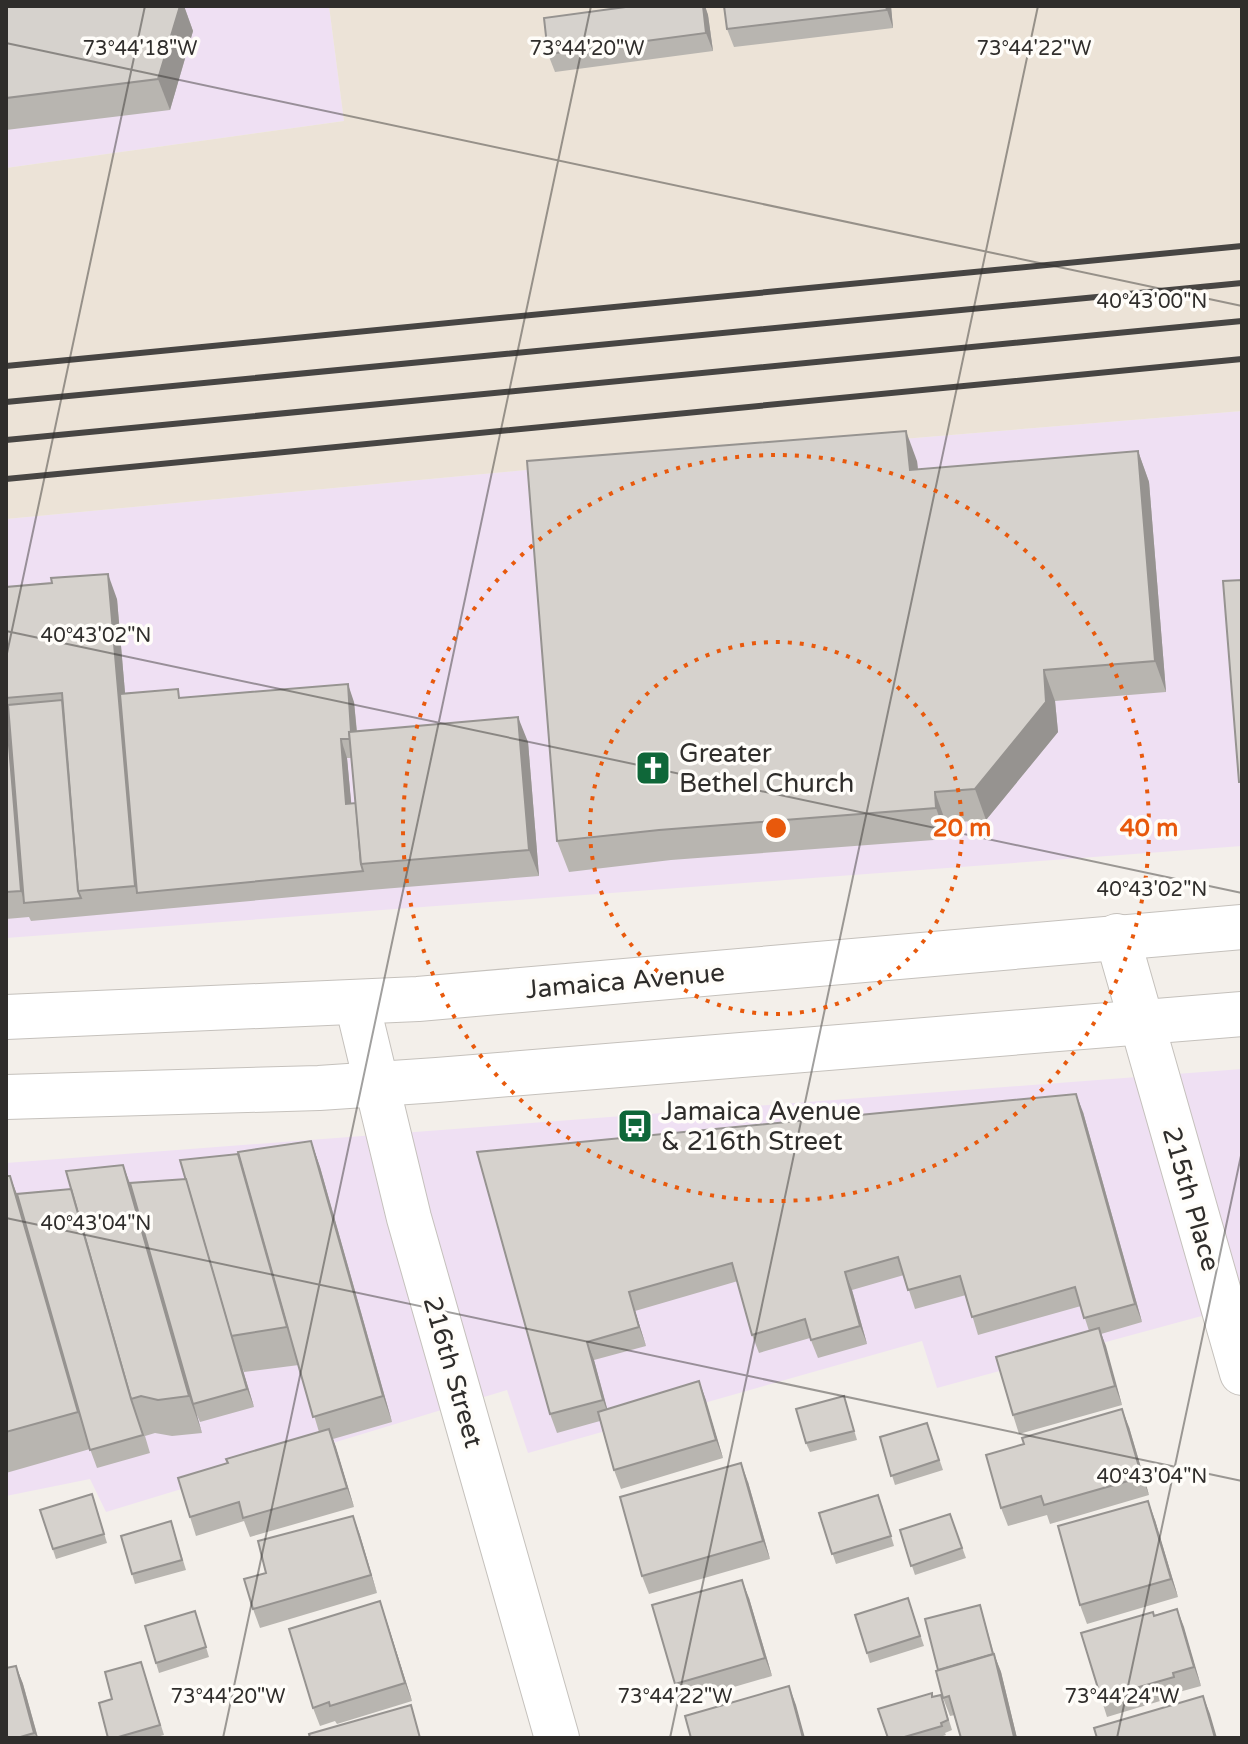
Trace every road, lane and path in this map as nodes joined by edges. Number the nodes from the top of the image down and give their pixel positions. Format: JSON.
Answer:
{"nodes":[{"id":1,"x":1242,"y":927,"type":"edge"},
{"id":2,"x":1117,"y":936,"type":"junction"},
{"id":3,"x":357,"y":1003,"type":"junction"},
{"id":4,"x":1242,"y":1014,"type":"edge"},
{"id":5,"x":6,"y":1017,"type":"edge"},
{"id":6,"x":1140,"y":1024,"type":"junction"},
{"id":7,"x":375,"y":1084,"type":"junction"},
{"id":8,"x":6,"y":1097,"type":"edge"},
{"id":9,"x":1242,"y":1373,"type":"edge"},
{"id":10,"x":557,"y":1738,"type":"edge"}],
"edges":[{"from":1,"to":2,"type":"main road","name":"Jamaica Avenue"},
{"from":2,"to":3,"type":"main road","name":"Jamaica Avenue"},
{"from":2,"to":6,"type":"main road","name":"215th Place"},
{"from":3,"to":5,"type":"main road","name":"Jamaica Avenue"},
{"from":3,"to":7,"type":"main road","name":"216th Street"},
{"from":4,"to":6,"type":"main road"},
{"from":6,"to":7,"type":"main road"},
{"from":6,"to":9,"type":"main road","name":"215th Place"},
{"from":7,"to":8,"type":"main road"},
{"from":7,"to":10,"type":"main road","name":"216th Street"}]}
